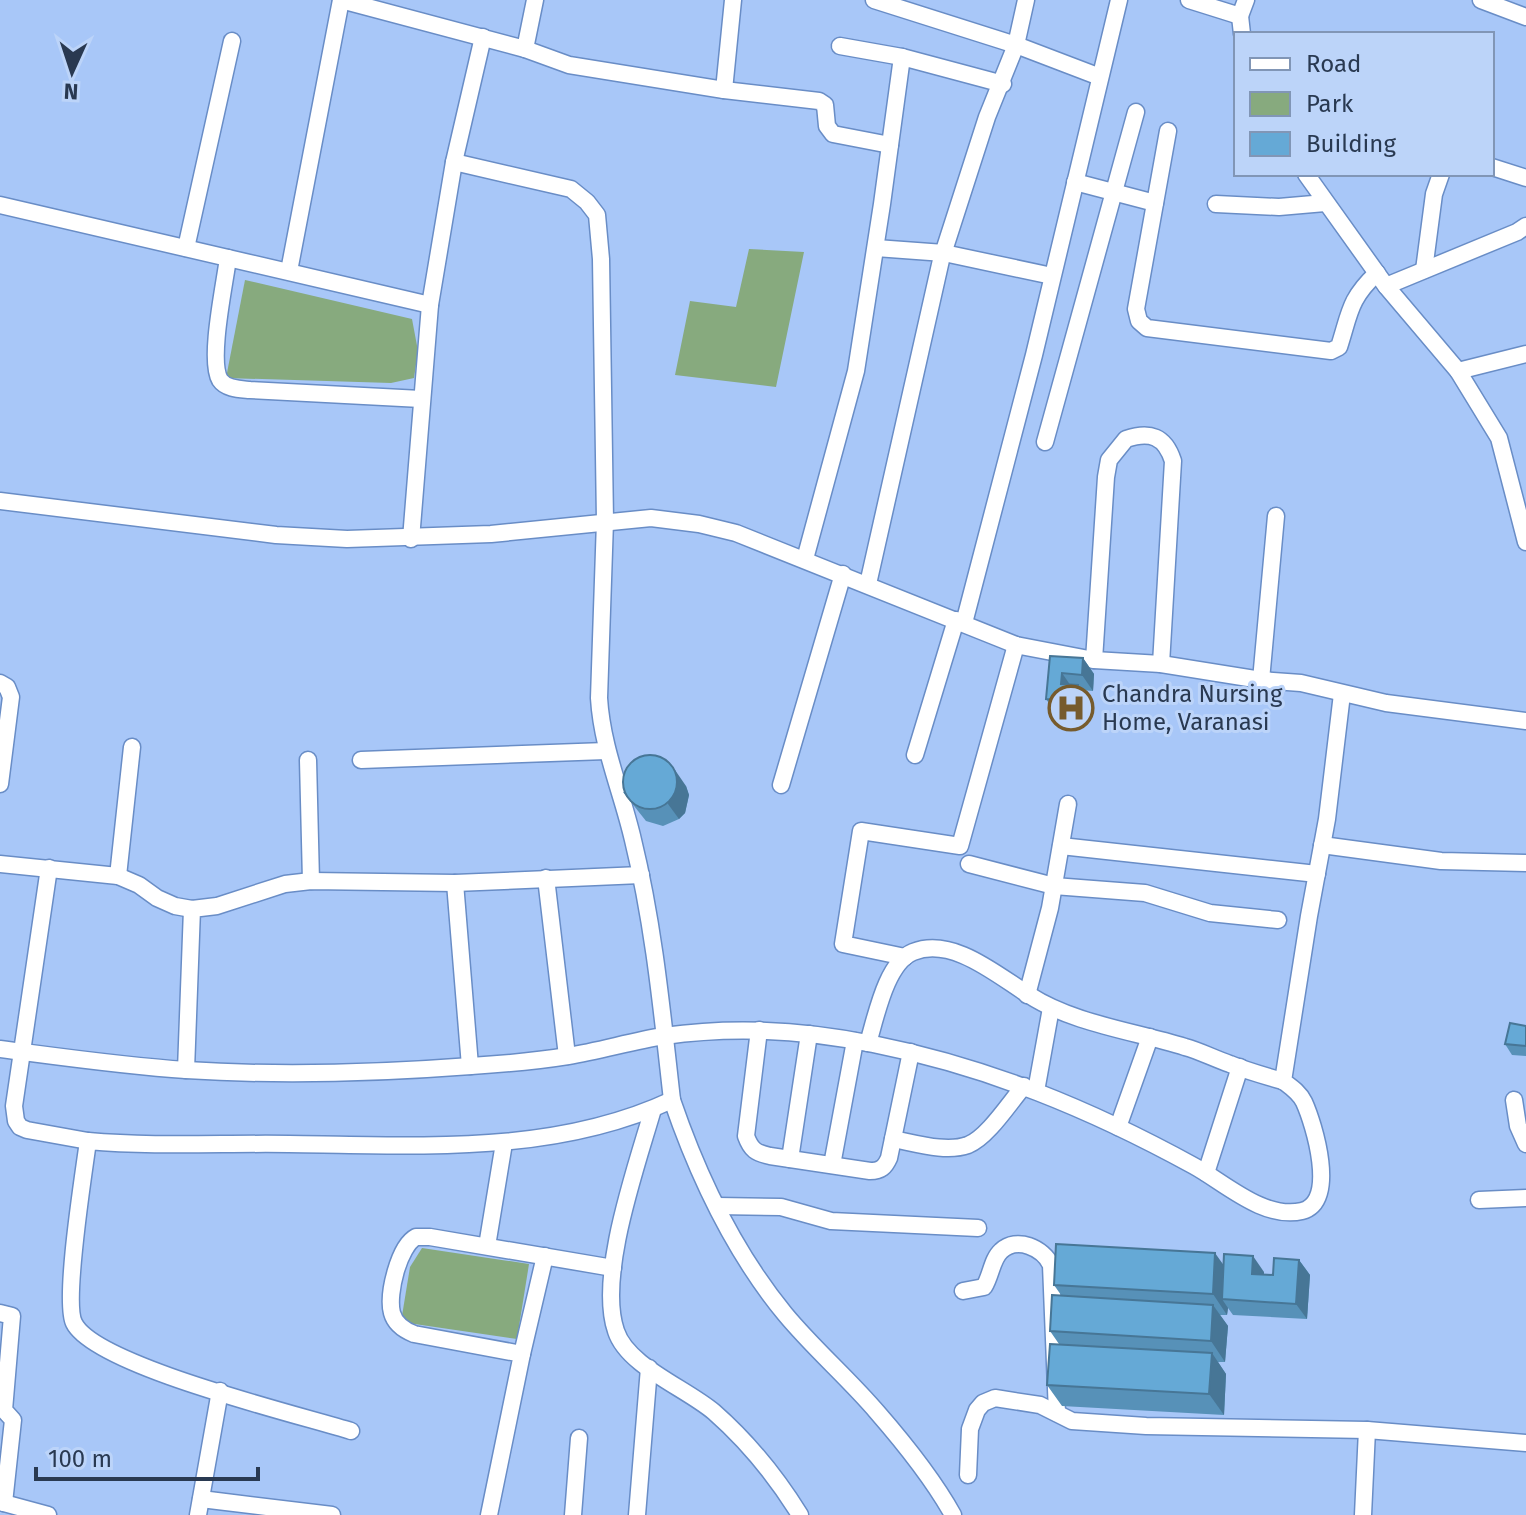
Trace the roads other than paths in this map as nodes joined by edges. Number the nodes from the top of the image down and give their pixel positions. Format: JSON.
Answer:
{"nodes":[{"id":1,"x":341,"y":0,"type":"edge"},
{"id":2,"x":535,"y":0,"type":"edge"},
{"id":3,"x":733,"y":0,"type":"edge"},
{"id":4,"x":874,"y":0,"type":"edge"},
{"id":5,"x":1026,"y":0,"type":"edge"},
{"id":6,"x":1119,"y":0,"type":"edge"},
{"id":7,"x":1189,"y":0,"type":"edge"},
{"id":8,"x":1481,"y":0,"type":"edge"},
{"id":9,"x":1243,"y":8,"type":"edge"},
{"id":10,"x":1526,"y":17,"type":"edge"},
{"id":11,"x":1242,"y":32,"type":"edge"},
{"id":12,"x":483,"y":37,"type":"junction"},
{"id":13,"x":232,"y":41,"type":"dead end"},
{"id":14,"x":1016,"y":45,"type":"junction"},
{"id":15,"x":840,"y":46,"type":"dead end"},
{"id":16,"x":525,"y":49,"type":"junction"},
{"id":17,"x":902,"y":57,"type":"junction"},
{"id":18,"x":1100,"y":77,"type":"junction"},
{"id":19,"x":1003,"y":84,"type":"junction"},
{"id":20,"x":724,"y":90,"type":"junction"},
{"id":21,"x":1136,"y":112,"type":"dead end"},
{"id":22,"x":1168,"y":131,"type":"dead end"},
{"id":23,"x":890,"y":145,"type":"junction"},
{"id":24,"x":454,"y":162,"type":"junction"},
{"id":25,"x":1494,"y":168,"type":"edge"},
{"id":26,"x":1307,"y":176,"type":"edge"},
{"id":27,"x":1440,"y":176,"type":"edge"},
{"id":28,"x":1526,"y":178,"type":"edge"},
{"id":29,"x":1075,"y":182,"type":"junction"},
{"id":30,"x":1114,"y":193,"type":"junction"},
{"id":31,"x":1155,"y":203,"type":"junction"},
{"id":32,"x":1325,"y":203,"type":"junction"},
{"id":33,"x":1216,"y":204,"type":"dead end"},
{"id":34,"x":0,"y":205,"type":"edge"},
{"id":35,"x":1526,"y":226,"type":"edge"},
{"id":36,"x":186,"y":248,"type":"junction"},
{"id":37,"x":876,"y":248,"type":"junction"},
{"id":38,"x":944,"y":253,"type":"junction"},
{"id":39,"x":228,"y":258,"type":"junction"},
{"id":40,"x":1424,"y":270,"type":"junction"},
{"id":41,"x":289,"y":271,"type":"junction"},
{"id":42,"x":1052,"y":276,"type":"junction"},
{"id":43,"x":1382,"y":280,"type":"junction"},
{"id":44,"x":430,"y":305,"type":"junction"},
{"id":45,"x":1526,"y":354,"type":"edge"},
{"id":46,"x":1458,"y":371,"type":"junction"},
{"id":47,"x":421,"y":399,"type":"junction"},
{"id":48,"x":1045,"y":442,"type":"dead end"},
{"id":49,"x":1520,"y":494,"type":"edge"},
{"id":50,"x":0,"y":501,"type":"edge"},
{"id":51,"x":1276,"y":516,"type":"dead end"},
{"id":52,"x":605,"y":521,"type":"junction"},
{"id":53,"x":411,"y":539,"type":"junction"},
{"id":54,"x":1526,"y":542,"type":"edge"},
{"id":55,"x":805,"y":559,"type":"junction"},
{"id":56,"x":843,"y":574,"type":"junction"},
{"id":57,"x":868,"y":584,"type":"junction"},
{"id":58,"x":960,"y":622,"type":"junction"},
{"id":59,"x":1016,"y":645,"type":"junction"},
{"id":60,"x":1094,"y":660,"type":"junction"},
{"id":61,"x":1161,"y":664,"type":"junction"},
{"id":62,"x":1261,"y":680,"type":"junction"},
{"id":63,"x":0,"y":683,"type":"edge"},
{"id":64,"x":1342,"y":694,"type":"junction"},
{"id":65,"x":1526,"y":721,"type":"edge"},
{"id":66,"x":2,"y":744,"type":"edge"},
{"id":67,"x":132,"y":747,"type":"dead end"},
{"id":68,"x":606,"y":751,"type":"junction"},
{"id":69,"x":915,"y":755,"type":"dead end"},
{"id":70,"x":308,"y":760,"type":"dead end"},
{"id":71,"x":361,"y":760,"type":"dead end"},
{"id":72,"x":0,"y":784,"type":"edge"},
{"id":73,"x":781,"y":785,"type":"dead end"},
{"id":74,"x":1068,"y":804,"type":"dead end"},
{"id":75,"x":1322,"y":845,"type":"junction"},
{"id":76,"x":1061,"y":846,"type":"junction"},
{"id":77,"x":1526,"y":863,"type":"edge"},
{"id":78,"x":0,"y":864,"type":"edge"},
{"id":79,"x":969,"y":864,"type":"dead end"},
{"id":80,"x":49,"y":868,"type":"junction"},
{"id":81,"x":1317,"y":874,"type":"junction"},
{"id":82,"x":641,"y":875,"type":"junction"},
{"id":83,"x":118,"y":876,"type":"junction"},
{"id":84,"x":546,"y":878,"type":"junction"},
{"id":85,"x":311,"y":881,"type":"junction"},
{"id":86,"x":455,"y":883,"type":"junction"},
{"id":87,"x":1054,"y":886,"type":"junction"},
{"id":88,"x":192,"y":909,"type":"junction"},
{"id":89,"x":1278,"y":920,"type":"dead end"},
{"id":90,"x":905,"y":957,"type":"junction"},
{"id":91,"x":1027,"y":995,"type":"junction"},
{"id":92,"x":1051,"y":1008,"type":"junction"},
{"id":93,"x":759,"y":1030,"type":"junction"},
{"id":94,"x":809,"y":1034,"type":"junction"},
{"id":95,"x":664,"y":1036,"type":"junction"},
{"id":96,"x":1150,"y":1037,"type":"junction"},
{"id":97,"x":862,"y":1042,"type":"junction"},
{"id":98,"x":0,"y":1049,"type":"edge"},
{"id":99,"x":21,"y":1052,"type":"junction"},
{"id":100,"x":911,"y":1052,"type":"junction"},
{"id":101,"x":567,"y":1056,"type":"junction"},
{"id":102,"x":470,"y":1066,"type":"junction"},
{"id":103,"x":1240,"y":1067,"type":"junction"},
{"id":104,"x":186,"y":1070,"type":"junction"},
{"id":105,"x":1283,"y":1081,"type":"junction"},
{"id":106,"x":1030,"y":1088,"type":"junction"},
{"id":107,"x":8,"y":1092,"type":"edge"},
{"id":108,"x":672,"y":1100,"type":"junction"},
{"id":109,"x":1514,"y":1100,"type":"dead end"},
{"id":110,"x":653,"y":1109,"type":"junction"},
{"id":111,"x":1118,"y":1127,"type":"junction"},
{"id":112,"x":893,"y":1139,"type":"junction"},
{"id":113,"x":88,"y":1141,"type":"junction"},
{"id":114,"x":504,"y":1143,"type":"junction"},
{"id":115,"x":1526,"y":1144,"type":"edge"},
{"id":116,"x":790,"y":1159,"type":"junction"},
{"id":117,"x":832,"y":1165,"type":"junction"},
{"id":118,"x":1206,"y":1173,"type":"junction"},
{"id":119,"x":1526,"y":1198,"type":"edge"},
{"id":120,"x":1479,"y":1200,"type":"dead end"},
{"id":121,"x":717,"y":1206,"type":"junction"},
{"id":122,"x":978,"y":1228,"type":"dead end"},
{"id":123,"x":487,"y":1246,"type":"junction"},
{"id":124,"x":545,"y":1256,"type":"junction"},
{"id":125,"x":613,"y":1268,"type":"junction"},
{"id":126,"x":963,"y":1291,"type":"dead end"},
{"id":127,"x":0,"y":1313,"type":"edge"},
{"id":128,"x":522,"y":1354,"type":"junction"},
{"id":129,"x":649,"y":1368,"type":"junction"},
{"id":130,"x":220,"y":1391,"type":"junction"},
{"id":131,"x":1057,"y":1413,"type":"junction"},
{"id":132,"x":1367,"y":1430,"type":"junction"},
{"id":133,"x":351,"y":1431,"type":"dead end"},
{"id":134,"x":579,"y":1438,"type":"dead end"},
{"id":135,"x":1526,"y":1443,"type":"edge"},
{"id":136,"x":968,"y":1475,"type":"dead end"},
{"id":137,"x":2,"y":1502,"type":"edge"},
{"id":138,"x":200,"y":1507,"type":"edge"},
{"id":139,"x":48,"y":1515,"type":"edge"},
{"id":140,"x":332,"y":1515,"type":"edge"},
{"id":141,"x":489,"y":1515,"type":"edge"},
{"id":142,"x":573,"y":1515,"type":"edge"},
{"id":143,"x":637,"y":1515,"type":"edge"},
{"id":144,"x":800,"y":1515,"type":"edge"},
{"id":145,"x":953,"y":1515,"type":"edge"},
{"id":146,"x":1363,"y":1515,"type":"edge"}],
"edges":[{"from":1,"to":12,"type":"street"},
{"from":1,"to":41,"type":"street"},
{"from":2,"to":16,"type":"street"},
{"from":3,"to":20,"type":"street"},
{"from":4,"to":14,"type":"street"},
{"from":5,"to":14,"type":"street"},
{"from":6,"to":18,"type":"street"},
{"from":7,"to":9,"type":"street"},
{"from":8,"to":10,"type":"street"},
{"from":9,"to":11,"type":"street"},
{"from":12,"to":16,"type":"street"},
{"from":12,"to":24,"type":"street"},
{"from":13,"to":36,"type":"street"},
{"from":14,"to":18,"type":"street"},
{"from":14,"to":19,"type":"street"},
{"from":15,"to":17,"type":"street"},
{"from":16,"to":20,"type":"street"},
{"from":17,"to":19,"type":"street"},
{"from":17,"to":23,"type":"street"},
{"from":18,"to":29,"type":"street"},
{"from":19,"to":38,"type":"street"},
{"from":20,"to":23,"type":"street"},
{"from":21,"to":30,"type":"street"},
{"from":22,"to":31,"type":"street"},
{"from":23,"to":37,"type":"street"},
{"from":24,"to":44,"type":"street"},
{"from":24,"to":52,"type":"street"},
{"from":25,"to":28,"type":"street"},
{"from":26,"to":32,"type":"street"},
{"from":27,"to":40,"type":"street"},
{"from":29,"to":30,"type":"street"},
{"from":29,"to":42,"type":"street"},
{"from":30,"to":31,"type":"street"},
{"from":30,"to":48,"type":"street"},
{"from":31,"to":43,"type":"street"},
{"from":32,"to":33,"type":"street"},
{"from":32,"to":43,"type":"street"},
{"from":34,"to":36,"type":"street"},
{"from":35,"to":40,"type":"street"},
{"from":36,"to":39,"type":"street"},
{"from":37,"to":38,"type":"street"},
{"from":37,"to":55,"type":"street"},
{"from":38,"to":42,"type":"street"},
{"from":38,"to":57,"type":"street"},
{"from":39,"to":41,"type":"street"},
{"from":39,"to":47,"type":"street"},
{"from":40,"to":43,"type":"street"},
{"from":41,"to":44,"type":"street"},
{"from":42,"to":58,"type":"street"},
{"from":43,"to":46,"type":"street"},
{"from":44,"to":47,"type":"street"},
{"from":45,"to":46,"type":"street"},
{"from":46,"to":49,"type":"street"},
{"from":47,"to":53,"type":"street"},
{"from":49,"to":54,"type":"street"},
{"from":50,"to":53,"type":"street"},
{"from":51,"to":62,"type":"street"},
{"from":52,"to":53,"type":"street"},
{"from":52,"to":55,"type":"street"},
{"from":52,"to":68,"type":"street"},
{"from":55,"to":56,"type":"street"},
{"from":56,"to":57,"type":"street"},
{"from":56,"to":73,"type":"street"},
{"from":57,"to":58,"type":"street"},
{"from":58,"to":59,"type":"street"},
{"from":58,"to":69,"type":"street"},
{"from":59,"to":60,"type":"street"},
{"from":59,"to":90,"type":"street"},
{"from":60,"to":61,"type":"street"},
{"from":60,"to":61,"type":"street"},
{"from":61,"to":62,"type":"street"},
{"from":62,"to":64,"type":"street"},
{"from":63,"to":66,"type":"street"},
{"from":64,"to":65,"type":"street"},
{"from":64,"to":75,"type":"street"},
{"from":66,"to":72,"type":"street"},
{"from":67,"to":83,"type":"street"},
{"from":68,"to":71,"type":"street"},
{"from":68,"to":82,"type":"street"},
{"from":70,"to":85,"type":"street"},
{"from":74,"to":76,"type":"street"},
{"from":75,"to":77,"type":"street"},
{"from":75,"to":81,"type":"street"},
{"from":76,"to":81,"type":"street"},
{"from":76,"to":87,"type":"street"},
{"from":78,"to":80,"type":"street"},
{"from":79,"to":87,"type":"street"},
{"from":80,"to":83,"type":"street"},
{"from":80,"to":99,"type":"street"},
{"from":81,"to":105,"type":"street"},
{"from":82,"to":84,"type":"street"},
{"from":82,"to":95,"type":"street"},
{"from":83,"to":88,"type":"street"},
{"from":84,"to":86,"type":"street"},
{"from":84,"to":101,"type":"street"},
{"from":85,"to":86,"type":"street"},
{"from":85,"to":88,"type":"street"},
{"from":86,"to":102,"type":"street"},
{"from":87,"to":89,"type":"street"},
{"from":87,"to":91,"type":"street"},
{"from":88,"to":104,"type":"street"},
{"from":90,"to":91,"type":"street"},
{"from":90,"to":97,"type":"street"},
{"from":91,"to":92,"type":"street"},
{"from":92,"to":96,"type":"street"},
{"from":92,"to":106,"type":"street"},
{"from":93,"to":94,"type":"street"},
{"from":93,"to":95,"type":"street"},
{"from":93,"to":116,"type":"street"},
{"from":94,"to":97,"type":"street"},
{"from":94,"to":116,"type":"street"},
{"from":95,"to":101,"type":"street"},
{"from":95,"to":108,"type":"street"},
{"from":96,"to":103,"type":"street"},
{"from":96,"to":111,"type":"street"},
{"from":97,"to":100,"type":"street"},
{"from":97,"to":117,"type":"street"},
{"from":98,"to":99,"type":"street"},
{"from":99,"to":104,"type":"street"},
{"from":99,"to":107,"type":"street"},
{"from":100,"to":106,"type":"street"},
{"from":100,"to":112,"type":"street"},
{"from":101,"to":102,"type":"street"},
{"from":102,"to":104,"type":"street"},
{"from":103,"to":105,"type":"street"},
{"from":103,"to":118,"type":"street"},
{"from":105,"to":118,"type":"street"},
{"from":106,"to":111,"type":"street"},
{"from":106,"to":112,"type":"street"},
{"from":107,"to":113,"type":"street"},
{"from":108,"to":110,"type":"street"},
{"from":108,"to":121,"type":"street"},
{"from":109,"to":115,"type":"street"},
{"from":110,"to":114,"type":"street"},
{"from":110,"to":125,"type":"street"},
{"from":111,"to":118,"type":"street"},
{"from":112,"to":117,"type":"street"},
{"from":113,"to":114,"type":"street"},
{"from":113,"to":130,"type":"street"},
{"from":114,"to":123,"type":"street"},
{"from":116,"to":117,"type":"street"},
{"from":119,"to":120,"type":"street"},
{"from":121,"to":122,"type":"street"},
{"from":121,"to":145,"type":"street"},
{"from":123,"to":124,"type":"street"},
{"from":123,"to":128,"type":"street"},
{"from":124,"to":125,"type":"street"},
{"from":124,"to":128,"type":"street"},
{"from":125,"to":129,"type":"street"},
{"from":126,"to":131,"type":"street"},
{"from":127,"to":137,"type":"street"},
{"from":128,"to":141,"type":"street"},
{"from":129,"to":143,"type":"street"},
{"from":129,"to":144,"type":"street"},
{"from":130,"to":133,"type":"street"},
{"from":130,"to":138,"type":"street"},
{"from":131,"to":132,"type":"street"},
{"from":131,"to":136,"type":"street"},
{"from":132,"to":135,"type":"street"},
{"from":132,"to":146,"type":"street"},
{"from":134,"to":142,"type":"street"},
{"from":137,"to":139,"type":"street"},
{"from":138,"to":140,"type":"street"}]}
